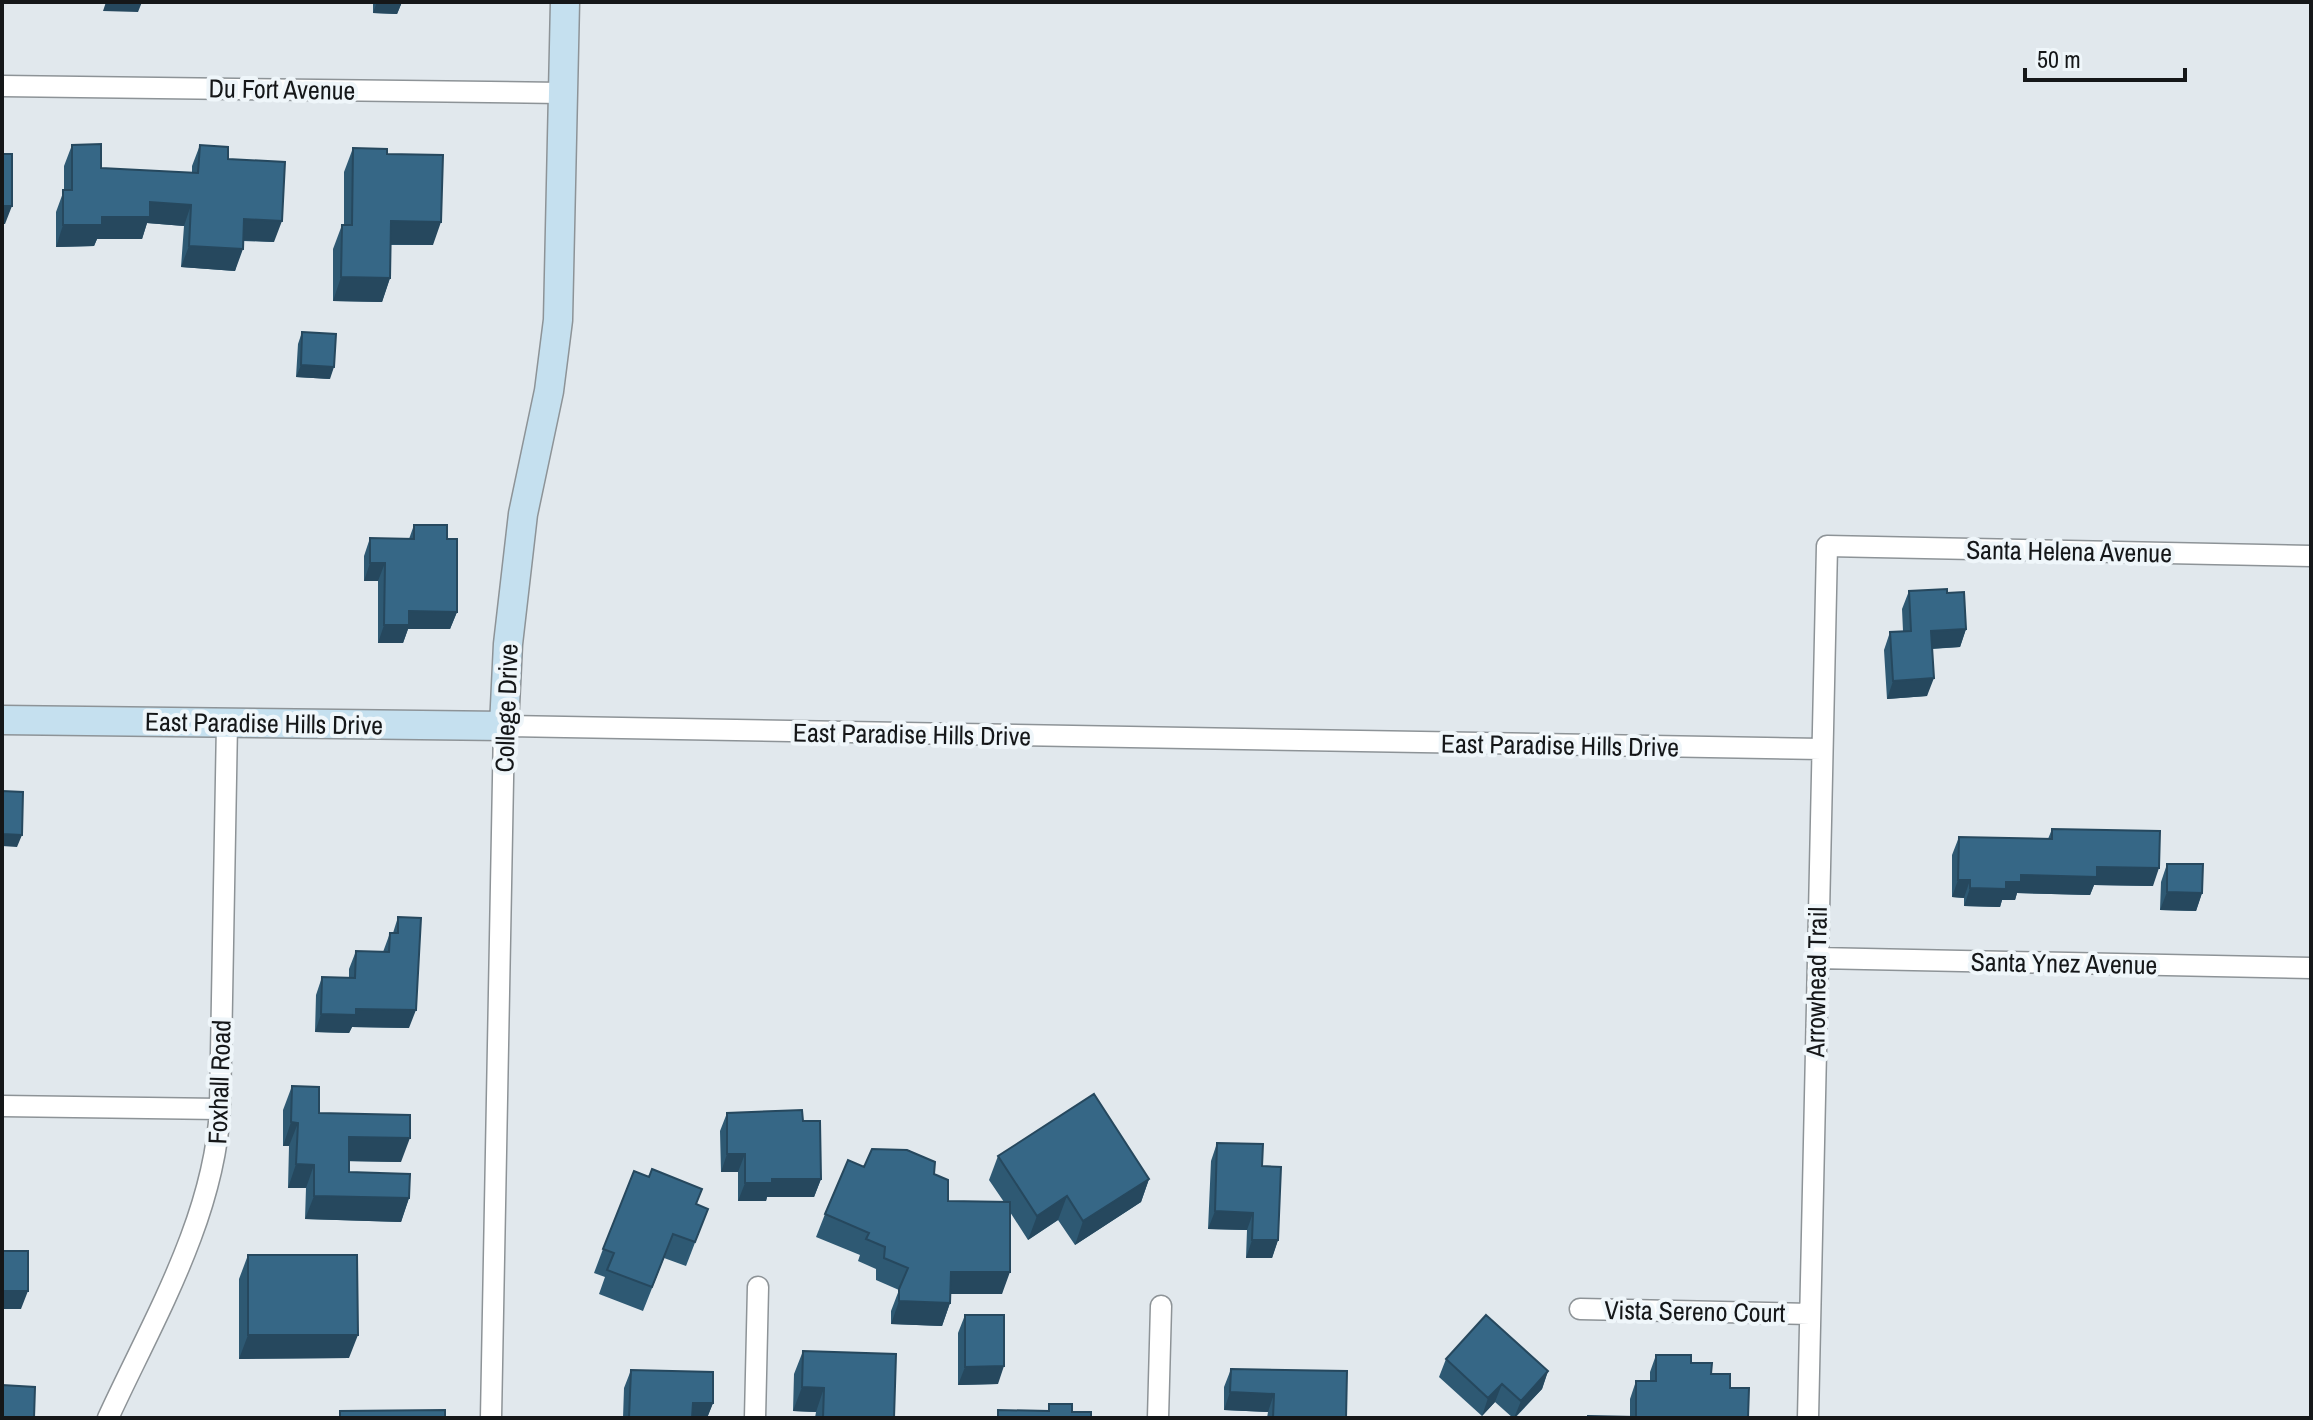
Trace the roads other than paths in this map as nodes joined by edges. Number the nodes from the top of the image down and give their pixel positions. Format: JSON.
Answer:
{"nodes":[{"id":1,"x":565,"y":2,"type":"edge"},
{"id":2,"x":2,"y":86,"type":"edge"},
{"id":3,"x":562,"y":93,"type":"junction"},
{"id":4,"x":1827,"y":546,"type":"joint"},
{"id":5,"x":2311,"y":556,"type":"edge"},
{"id":6,"x":2,"y":720,"type":"edge"},
{"id":7,"x":227,"y":723,"type":"junction"},
{"id":8,"x":504,"y":726,"type":"junction"},
{"id":9,"x":1821,"y":749,"type":"junction"},
{"id":10,"x":1817,"y":958,"type":"junction"},
{"id":11,"x":2311,"y":968,"type":"edge"},
{"id":12,"x":2,"y":1106,"type":"edge"},
{"id":13,"x":220,"y":1109,"type":"junction"},
{"id":14,"x":758,"y":1287,"type":"dead end"},
{"id":15,"x":1161,"y":1306,"type":"dead end"},
{"id":16,"x":1580,"y":1309,"type":"dead end"},
{"id":17,"x":1810,"y":1314,"type":"junction"},
{"id":18,"x":108,"y":1418,"type":"edge"},
{"id":19,"x":491,"y":1418,"type":"edge"},
{"id":20,"x":755,"y":1418,"type":"edge"},
{"id":21,"x":1158,"y":1418,"type":"edge"},
{"id":22,"x":1808,"y":1418,"type":"edge"}],
"edges":[{"from":1,"to":3,"type":"main road","name":"College Drive"},
{"from":2,"to":3,"type":"street","name":"Du Fort Avenue"},
{"from":3,"to":8,"type":"main road","name":"College Drive"},
{"from":4,"to":5,"type":"street","name":"Santa Helena Avenue"},
{"from":4,"to":9,"type":"street","name":"Arrowhead Trail"},
{"from":6,"to":7,"type":"main road","name":"East Paradise Hills Drive"},
{"from":7,"to":8,"type":"main road","name":"East Paradise Hills Drive"},
{"from":7,"to":13,"type":"street","name":"Foxhall Road"},
{"from":8,"to":9,"type":"street","name":"East Paradise Hills Drive"},
{"from":8,"to":19,"type":"street","name":"College Drive"},
{"from":9,"to":10,"type":"street","name":"Arrowhead Trail"},
{"from":10,"to":11,"type":"street","name":"Santa Ynez Avenue"},
{"from":10,"to":17,"type":"street","name":"Arrowhead Trail"},
{"from":12,"to":13,"type":"street"},
{"from":13,"to":18,"type":"street","name":"Foxhall Road"},
{"from":14,"to":20,"type":"street"},
{"from":15,"to":21,"type":"street"},
{"from":16,"to":17,"type":"street","name":"Vista Sereno Court"},
{"from":17,"to":22,"type":"street","name":"Arrowhead Trail"}]}
